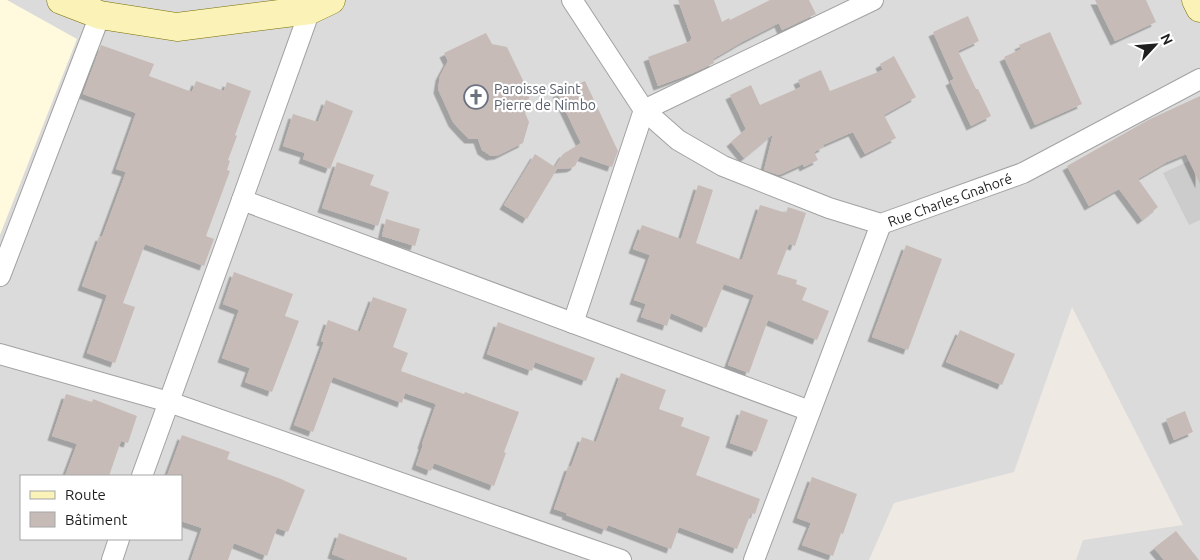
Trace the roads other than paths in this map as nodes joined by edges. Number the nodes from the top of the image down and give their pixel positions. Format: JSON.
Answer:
{"nodes":[{"id":1,"x":61,"y":0,"type":"edge"},
{"id":2,"x":572,"y":0,"type":"edge"},
{"id":3,"x":873,"y":0,"type":"edge"},
{"id":4,"x":1196,"y":0,"type":"edge"},
{"id":5,"x":321,"y":5,"type":"edge"},
{"id":6,"x":1200,"y":8,"type":"edge"},
{"id":7,"x":100,"y":15,"type":"junction"},
{"id":8,"x":1200,"y":79,"type":"edge"},
{"id":9,"x":644,"y":110,"type":"junction"},
{"id":10,"x":242,"y":200,"type":"junction"},
{"id":11,"x":882,"y":224,"type":"junction"},
{"id":12,"x":0,"y":276,"type":"edge"},
{"id":13,"x":573,"y":323,"type":"junction"},
{"id":14,"x":0,"y":354,"type":"edge"},
{"id":15,"x":170,"y":402,"type":"junction"},
{"id":16,"x":810,"y":411,"type":"junction"},
{"id":17,"x":142,"y":475,"type":"edge"},
{"id":18,"x":119,"y":540,"type":"edge"},
{"id":19,"x":112,"y":560,"type":"edge"},
{"id":20,"x":621,"y":560,"type":"edge"},
{"id":21,"x":754,"y":560,"type":"edge"}],
"edges":[{"from":1,"to":7,"type":"street"},
{"from":2,"to":9,"type":"street","name":"Rue Charles Gnahoré"},
{"from":3,"to":9,"type":"street"},
{"from":4,"to":6,"type":"street"},
{"from":5,"to":7,"type":"street"},
{"from":5,"to":10,"type":"street"},
{"from":7,"to":12,"type":"street"},
{"from":8,"to":11,"type":"street","name":"Rue Charles Gnahoré"},
{"from":9,"to":11,"type":"street","name":"Rue Charles Gnahoré"},
{"from":9,"to":13,"type":"street"},
{"from":10,"to":13,"type":"street"},
{"from":10,"to":15,"type":"street"},
{"from":11,"to":16,"type":"street"},
{"from":13,"to":16,"type":"street"},
{"from":14,"to":15,"type":"street"},
{"from":15,"to":17,"type":"street"},
{"from":15,"to":20,"type":"street"},
{"from":16,"to":21,"type":"street"},
{"from":18,"to":19,"type":"street"}]}
